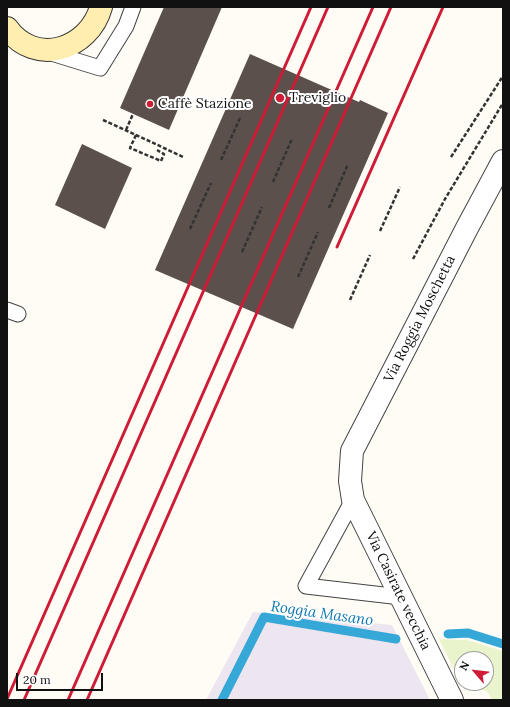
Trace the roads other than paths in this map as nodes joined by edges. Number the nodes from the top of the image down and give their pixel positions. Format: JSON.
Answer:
{"nodes":[{"id":1,"x":133,"y":7,"type":"edge"},
{"id":2,"x":101,"y":9,"type":"edge"},
{"id":3,"x":7,"y":28,"type":"edge"},
{"id":4,"x":34,"y":47,"type":"junction"},
{"id":5,"x":503,"y":161,"type":"edge"},
{"id":6,"x":351,"y":490,"type":"junction"},
{"id":7,"x":401,"y":597,"type":"junction"},
{"id":8,"x":452,"y":700,"type":"edge"}],
"edges":[{"from":1,"to":4,"type":"lane"},
{"from":2,"to":4,"type":"street"},
{"from":3,"to":4,"type":"street"},
{"from":5,"to":6,"type":"street","name":"Via Roggia Moschetta"},
{"from":6,"to":7,"type":"street","name":"Via Casirate vecchia"},
{"from":6,"to":7,"type":"lane"},
{"from":7,"to":8,"type":"street","name":"Via Casirate vecchia"}]}
